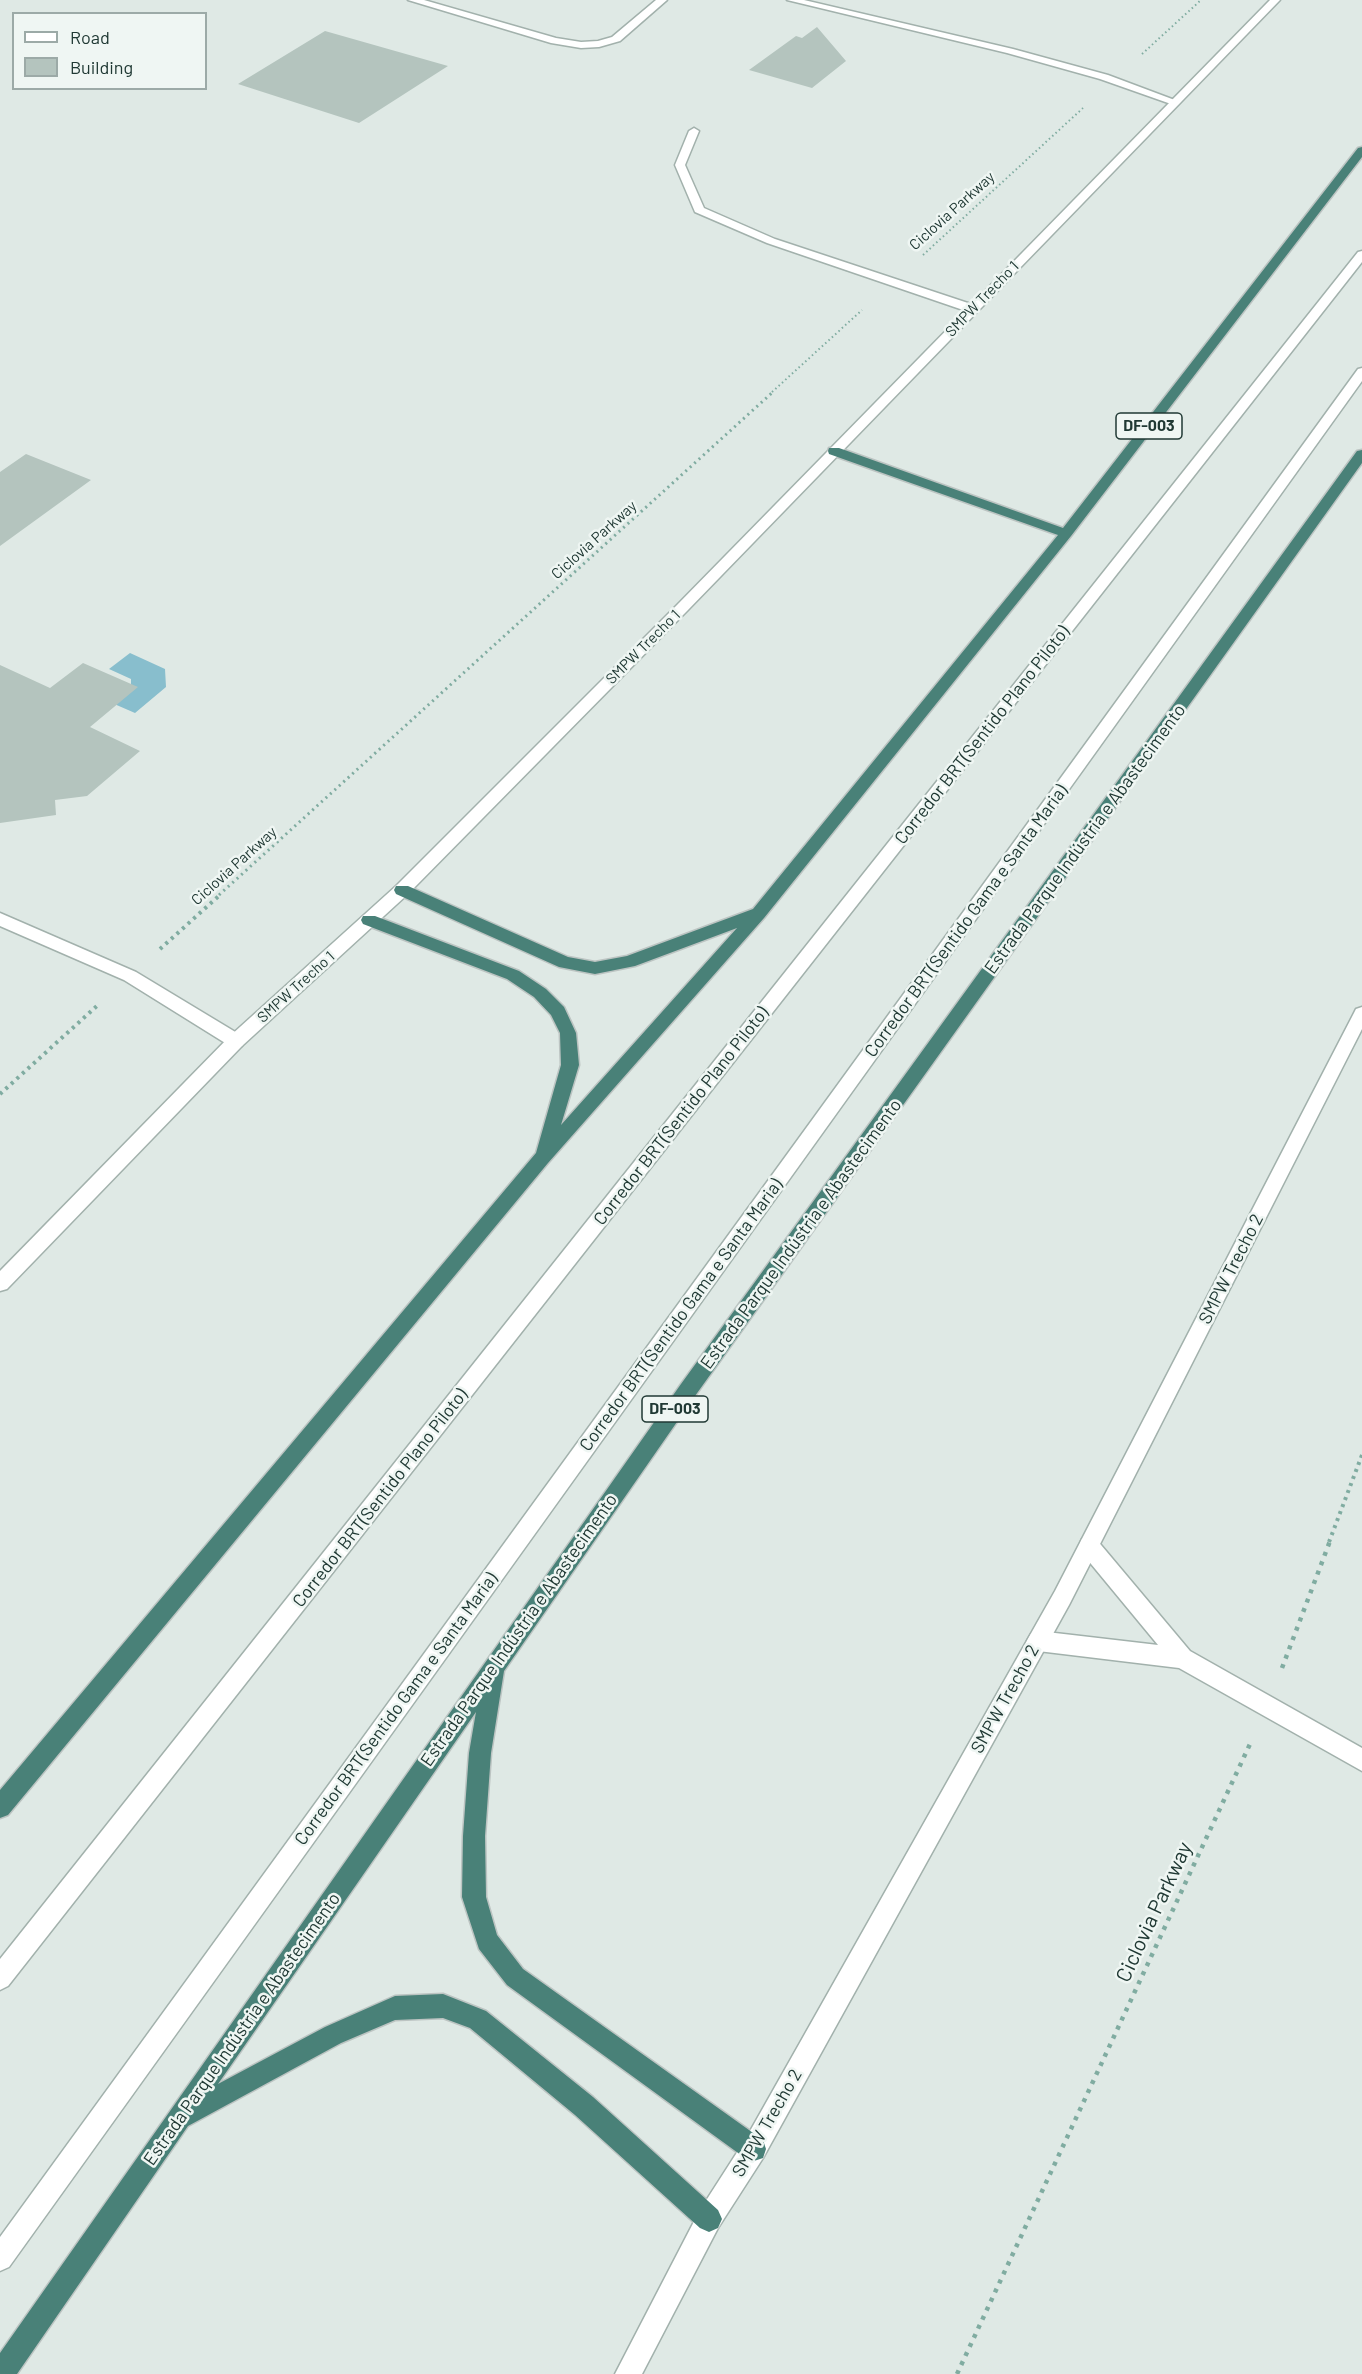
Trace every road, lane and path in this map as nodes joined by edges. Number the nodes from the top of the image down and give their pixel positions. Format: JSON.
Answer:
{"nodes":[{"id":1,"x":412,"y":0,"type":"edge"},
{"id":2,"x":662,"y":0,"type":"edge"},
{"id":3,"x":792,"y":0,"type":"edge"},
{"id":4,"x":1201,"y":0,"type":"edge"},
{"id":5,"x":1269,"y":2,"type":"edge"},
{"id":6,"x":1114,"y":80,"type":"junction"},
{"id":7,"x":1175,"y":102,"type":"junction"},
{"id":8,"x":694,"y":131,"type":"dead end"},
{"id":9,"x":1362,"y":150,"type":"edge"},
{"id":10,"x":1362,"y":254,"type":"edge"},
{"id":11,"x":893,"y":282,"type":"junction"},
{"id":12,"x":973,"y":309,"type":"junction"},
{"id":13,"x":1362,"y":372,"type":"edge"},
{"id":14,"x":834,"y":451,"type":"junction"},
{"id":15,"x":1362,"y":454,"type":"edge"},
{"id":16,"x":1066,"y":533,"type":"junction"},
{"id":17,"x":402,"y":890,"type":"junction"},
{"id":18,"x":758,"y":914,"type":"junction"},
{"id":19,"x":0,"y":919,"type":"edge"},
{"id":20,"x":369,"y":920,"type":"junction"},
{"id":21,"x":130,"y":976,"type":"junction"},
{"id":22,"x":1362,"y":1013,"type":"edge"},
{"id":23,"x":236,"y":1041,"type":"junction"},
{"id":24,"x":0,"y":1094,"type":"edge"},
{"id":25,"x":542,"y":1158,"type":"junction"},
{"id":26,"x":0,"y":1283,"type":"edge"},
{"id":27,"x":1362,"y":1455,"type":"edge"},
{"id":28,"x":1089,"y":1546,"type":"junction"},
{"id":29,"x":1038,"y":1641,"type":"junction"},
{"id":30,"x":1182,"y":1658,"type":"junction"},
{"id":31,"x":495,"y":1663,"type":"junction"},
{"id":32,"x":1267,"y":1708,"type":"junction"},
{"id":33,"x":1362,"y":1760,"type":"edge"},
{"id":34,"x":0,"y":1807,"type":"edge"},
{"id":35,"x":0,"y":1978,"type":"edge"},
{"id":36,"x":180,"y":2118,"type":"junction"},
{"id":37,"x":754,"y":2149,"type":"junction"},
{"id":38,"x":709,"y":2219,"type":"junction"},
{"id":39,"x":0,"y":2259,"type":"edge"},
{"id":40,"x":1,"y":2374,"type":"edge"},
{"id":41,"x":628,"y":2374,"type":"edge"},
{"id":42,"x":957,"y":2374,"type":"edge"}],
"edges":[{"from":1,"to":2,"type":"street"},
{"from":3,"to":6,"type":"street"},
{"from":4,"to":6,"type":"path","name":"Ciclovia Parkway"},
{"from":5,"to":7,"type":"street","name":"SMPW Trecho 1"},
{"from":6,"to":7,"type":"street"},
{"from":6,"to":11,"type":"path","name":"Ciclovia Parkway"},
{"from":7,"to":12,"type":"street","name":"SMPW Trecho 1"},
{"from":8,"to":11,"type":"street"},
{"from":9,"to":16,"type":"highway","number":"DF-003"},
{"from":10,"to":35,"type":"street","name":"Corredor BRT(Sentido Plano Piloto)"},
{"from":11,"to":12,"type":"street"},
{"from":11,"to":21,"type":"path","name":"Ciclovia Parkway"},
{"from":12,"to":14,"type":"street","name":"SMPW Trecho 1"},
{"from":13,"to":39,"type":"street","name":"Corredor BRT(Sentido Gama e Santa Maria)"},
{"from":14,"to":16,"type":"highway"},
{"from":14,"to":17,"type":"street","name":"SMPW Trecho 1"},
{"from":15,"to":31,"type":"highway","name":"Estrada Parque Indústria e Abastecimento","number":"DF-003"},
{"from":16,"to":18,"type":"highway","number":"DF-003"},
{"from":17,"to":18,"type":"highway"},
{"from":17,"to":20,"type":"street","name":"SMPW Trecho 1"},
{"from":18,"to":25,"type":"highway","number":"DF-003"},
{"from":19,"to":21,"type":"street"},
{"from":20,"to":23,"type":"street","name":"SMPW Trecho 1"},
{"from":20,"to":25,"type":"highway"},
{"from":21,"to":23,"type":"street"},
{"from":21,"to":24,"type":"path","name":"Ciclovia Parkway"},
{"from":22,"to":28,"type":"street","name":"SMPW Trecho 2"},
{"from":23,"to":26,"type":"street","name":"SMPW Trecho 1"},
{"from":25,"to":34,"type":"highway","number":"DF-003"},
{"from":27,"to":32,"type":"path","name":"Ciclovia Parkway"},
{"from":28,"to":29,"type":"street","name":"SMPW Trecho 2"},
{"from":28,"to":30,"type":"street"},
{"from":29,"to":30,"type":"street"},
{"from":29,"to":37,"type":"street","name":"SMPW Trecho 2"},
{"from":30,"to":32,"type":"street"},
{"from":31,"to":36,"type":"highway","name":"Estrada Parque Indústria e Abastecimento","number":"DF-003"},
{"from":31,"to":37,"type":"highway"},
{"from":32,"to":33,"type":"street"},
{"from":32,"to":42,"type":"path","name":"Ciclovia Parkway"},
{"from":36,"to":38,"type":"highway"},
{"from":36,"to":40,"type":"highway","name":"Estrada Parque Indústria e Abastecimento","number":"DF-003"},
{"from":37,"to":38,"type":"street","name":"SMPW Trecho 2"},
{"from":38,"to":41,"type":"street","name":"SMPW Trecho 2"}]}
